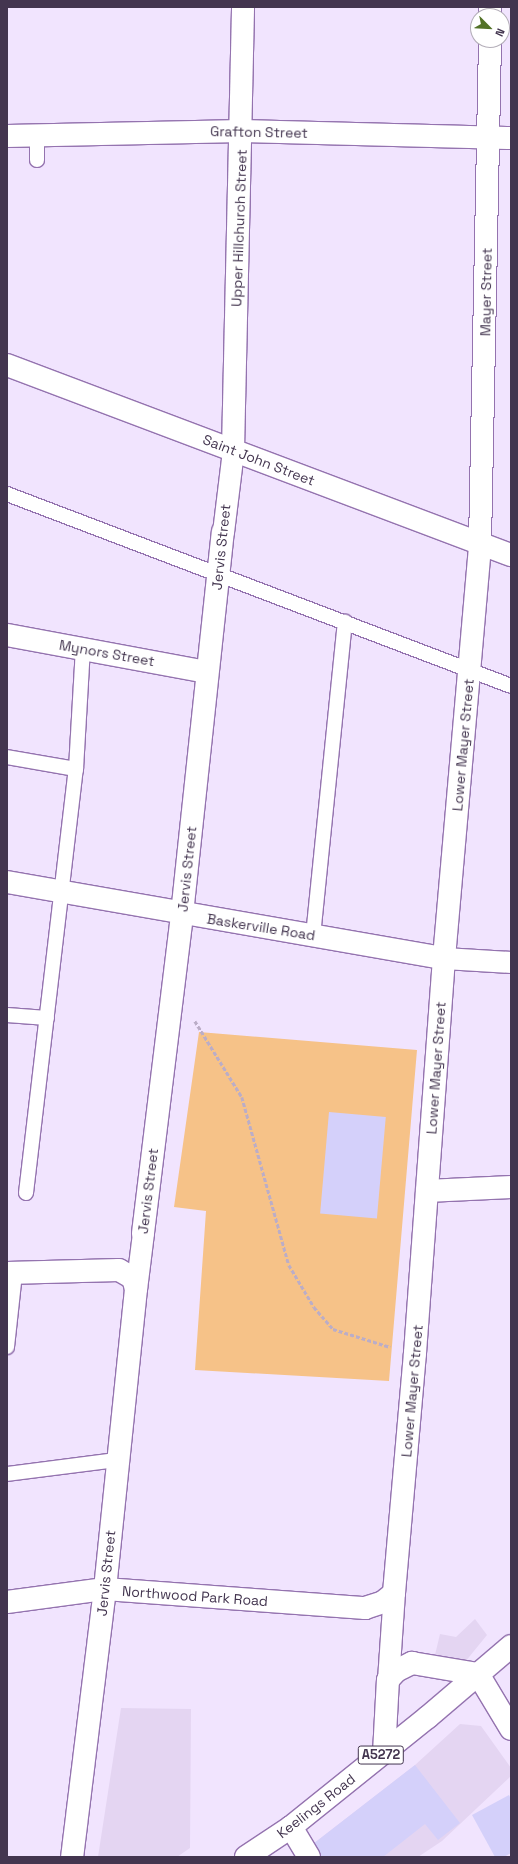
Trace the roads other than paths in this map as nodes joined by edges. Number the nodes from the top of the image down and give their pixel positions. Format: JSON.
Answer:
{"nodes":[{"id":1,"x":243,"y":7,"type":"edge"},
{"id":2,"x":491,"y":48,"type":"edge"},
{"id":3,"x":242,"y":131,"type":"junction"},
{"id":4,"x":7,"y":136,"type":"edge"},
{"id":5,"x":37,"y":136,"type":"junction"},
{"id":6,"x":501,"y":139,"type":"edge"},
{"id":7,"x":37,"y":160,"type":"dead end"},
{"id":8,"x":7,"y":365,"type":"edge"},
{"id":9,"x":233,"y":450,"type":"junction"},
{"id":10,"x":7,"y":494,"type":"edge"},
{"id":11,"x":223,"y":532,"type":"joint"},
{"id":12,"x":480,"y":543,"type":"junction"},
{"id":13,"x":511,"y":555,"type":"edge"},
{"id":14,"x":218,"y":574,"type":"junction"},
{"id":15,"x":345,"y":622,"type":"junction"},
{"id":16,"x":7,"y":635,"type":"edge"},
{"id":17,"x":83,"y":649,"type":"junction"},
{"id":18,"x":469,"y":670,"type":"junction"},
{"id":19,"x":207,"y":672,"type":"junction"},
{"id":20,"x":511,"y":686,"type":"edge"},
{"id":21,"x":7,"y":757,"type":"edge"},
{"id":22,"x":76,"y":769,"type":"junction"},
{"id":23,"x":7,"y":882,"type":"edge"},
{"id":24,"x":62,"y":892,"type":"junction"},
{"id":25,"x":182,"y":914,"type":"junction"},
{"id":26,"x":313,"y":936,"type":"junction"},
{"id":27,"x":444,"y":958,"type":"junction"},
{"id":28,"x":511,"y":962,"type":"edge"},
{"id":29,"x":7,"y":1015,"type":"edge"},
{"id":30,"x":47,"y":1018,"type":"junction"},
{"id":31,"x":511,"y":1187,"type":"edge"},
{"id":32,"x":427,"y":1191,"type":"junction"},
{"id":33,"x":26,"y":1193,"type":"dead end"},
{"id":34,"x":143,"y":1233,"type":"joint"},
{"id":35,"x":11,"y":1273,"type":"edge"},
{"id":36,"x":134,"y":1283,"type":"junction"},
{"id":37,"x":7,"y":1347,"type":"edge"},
{"id":38,"x":118,"y":1460,"type":"junction"},
{"id":39,"x":7,"y":1474,"type":"edge"},
{"id":40,"x":105,"y":1589,"type":"junction"},
{"id":41,"x":388,"y":1598,"type":"junction"},
{"id":42,"x":7,"y":1602,"type":"edge"},
{"id":43,"x":511,"y":1646,"type":"edge"},
{"id":44,"x":478,"y":1674,"type":"junction"},
{"id":45,"x":388,"y":1680,"type":"junction"},
{"id":46,"x":511,"y":1728,"type":"edge"},
{"id":47,"x":384,"y":1753,"type":"junction"},
{"id":48,"x":291,"y":1827,"type":"junction"},
{"id":49,"x":72,"y":1857,"type":"edge"},
{"id":50,"x":246,"y":1857,"type":"edge"},
{"id":51,"x":308,"y":1857,"type":"edge"}],
"edges":[{"from":1,"to":3,"type":"street","name":"Upper Hillchurch Street"},
{"from":2,"to":6,"type":"street","name":"Mayer Street"},
{"from":3,"to":5,"type":"street","name":"Grafton Street"},
{"from":3,"to":6,"type":"street","name":"Grafton Street"},
{"from":3,"to":9,"type":"street","name":"Upper Hillchurch Street"},
{"from":4,"to":5,"type":"street","name":"Grafton Street"},
{"from":5,"to":7,"type":"lane"},
{"from":6,"to":12,"type":"street","name":"Mayer Street"},
{"from":8,"to":9,"type":"street","name":"Saint John Street"},
{"from":9,"to":11,"type":"street","name":"Jervis Street"},
{"from":9,"to":12,"type":"street","name":"Saint John Street"},
{"from":10,"to":14,"type":"lane"},
{"from":11,"to":14,"type":"street","name":"Jervis Street"},
{"from":12,"to":13,"type":"street","name":"Saint John Street"},
{"from":12,"to":18,"type":"street","name":"Lower Mayer Street"},
{"from":14,"to":15,"type":"lane"},
{"from":14,"to":19,"type":"street","name":"Jervis Street"},
{"from":15,"to":18,"type":"lane"},
{"from":15,"to":26,"type":"lane"},
{"from":16,"to":17,"type":"street","name":"Mynors Street"},
{"from":17,"to":19,"type":"street","name":"Mynors Street"},
{"from":17,"to":22,"type":"lane"},
{"from":18,"to":20,"type":"lane"},
{"from":18,"to":27,"type":"street","name":"Lower Mayer Street"},
{"from":19,"to":25,"type":"street","name":"Jervis Street"},
{"from":21,"to":22,"type":"lane"},
{"from":22,"to":24,"type":"lane"},
{"from":23,"to":24,"type":"street","name":"Baskerville Road"},
{"from":24,"to":25,"type":"street","name":"Baskerville Road"},
{"from":24,"to":30,"type":"lane"},
{"from":25,"to":26,"type":"street","name":"Baskerville Road"},
{"from":25,"to":34,"type":"street","name":"Jervis Street"},
{"from":26,"to":27,"type":"street","name":"Baskerville Road"},
{"from":27,"to":28,"type":"street"},
{"from":27,"to":32,"type":"street","name":"Lower Mayer Street"},
{"from":29,"to":30,"type":"lane"},
{"from":30,"to":33,"type":"lane"},
{"from":31,"to":32,"type":"street"},
{"from":32,"to":41,"type":"street","name":"Lower Mayer Street"},
{"from":34,"to":36,"type":"street","name":"Jervis Street"},
{"from":35,"to":36,"type":"street"},
{"from":35,"to":37,"type":"lane"},
{"from":36,"to":38,"type":"street","name":"Jervis Street"},
{"from":38,"to":39,"type":"lane"},
{"from":38,"to":40,"type":"street","name":"Jervis Street"},
{"from":40,"to":41,"type":"street","name":"Northwood Park Road"},
{"from":40,"to":42,"type":"street","name":"Northwood Park Road"},
{"from":40,"to":49,"type":"street","name":"Jervis Street"},
{"from":41,"to":45,"type":"street","name":"Lower Mayer Street"},
{"from":43,"to":44,"type":"street","name":"Keelings Road","number":"A5272"},
{"from":44,"to":45,"type":"street"},
{"from":44,"to":46,"type":"street"},
{"from":44,"to":47,"type":"street","name":"Keelings Road","number":"A5272"},
{"from":45,"to":47,"type":"street"},
{"from":47,"to":48,"type":"street","name":"Keelings Road","number":"A5272"},
{"from":48,"to":50,"type":"street","name":"Keelings Road","number":"A5272"},
{"from":48,"to":51,"type":"street"}]}
